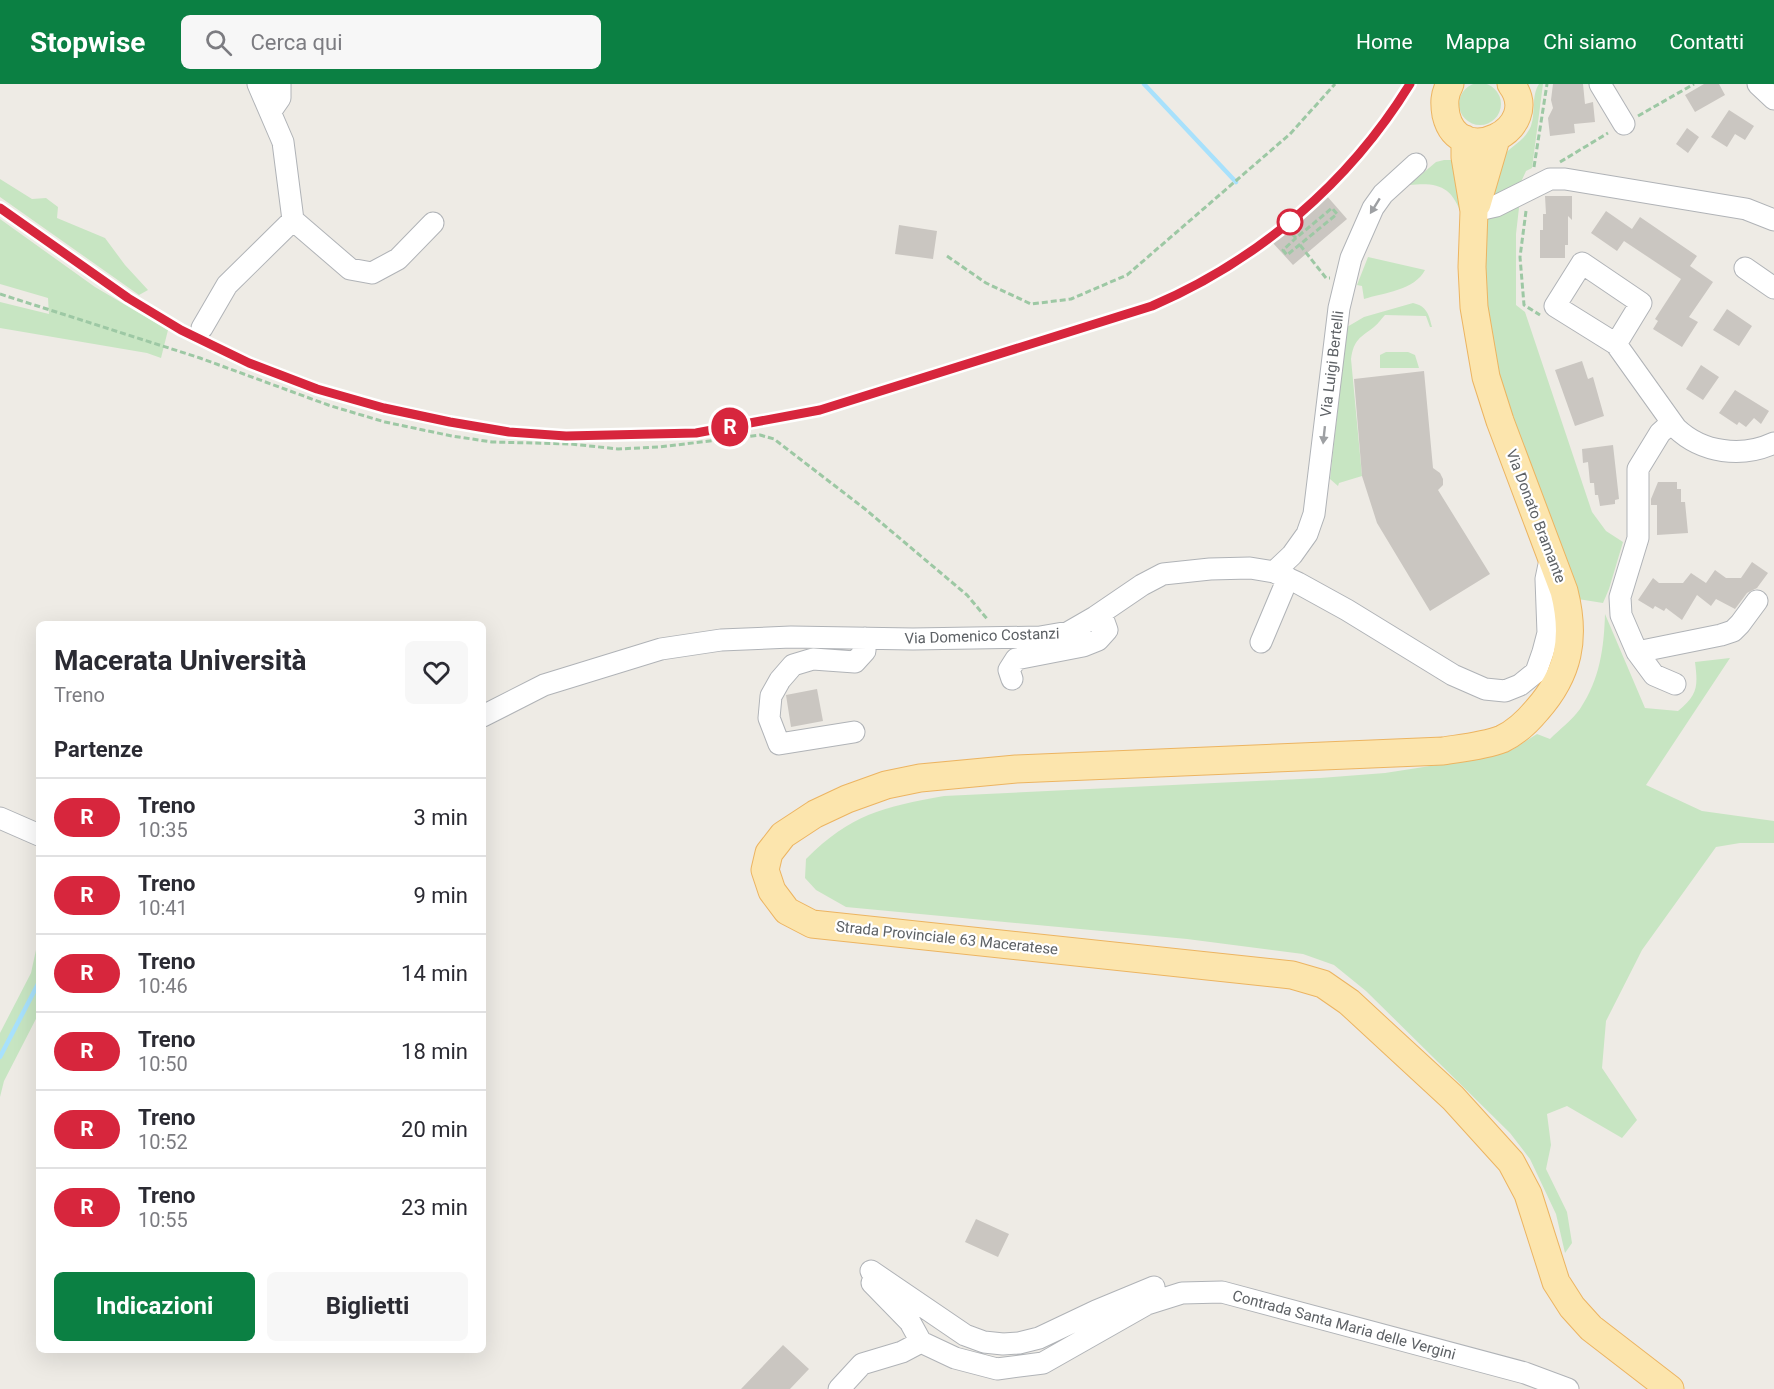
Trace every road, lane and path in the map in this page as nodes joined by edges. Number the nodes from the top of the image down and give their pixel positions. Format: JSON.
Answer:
{"nodes":[{"id":1,"x":258,"y":84,"type":"edge"},
{"id":2,"x":280,"y":84,"type":"edge"},
{"id":3,"x":1335,"y":84,"type":"edge"},
{"id":4,"x":1450,"y":84,"type":"edge"},
{"id":5,"x":1600,"y":84,"type":"edge"},
{"id":6,"x":1758,"y":84,"type":"edge"},
{"id":7,"x":1519,"y":89,"type":"edge"},
{"id":8,"x":1774,"y":99,"type":"edge"},
{"id":9,"x":271,"y":111,"type":"junction"},
{"id":10,"x":1624,"y":124,"type":"dead end"},
{"id":11,"x":1465,"y":139,"type":"junction"},
{"id":12,"x":1496,"y":139,"type":"junction"},
{"id":13,"x":1416,"y":164,"type":"dead end"},
{"id":14,"x":1474,"y":211,"type":"junction"},
{"id":15,"x":293,"y":220,"type":"junction"},
{"id":16,"x":1774,"y":220,"type":"edge"},
{"id":17,"x":433,"y":223,"type":"dead end"},
{"id":18,"x":1292,"y":234,"type":"dead end"},
{"id":19,"x":1296,"y":238,"type":"junction"},
{"id":20,"x":1300,"y":245,"type":"junction"},
{"id":21,"x":947,"y":256,"type":"dead end"},
{"id":22,"x":1746,"y":268,"type":"dead end"},
{"id":23,"x":1346,"y":280,"type":"junction"},
{"id":24,"x":1774,"y":288,"type":"edge"},
{"id":25,"x":0,"y":294,"type":"edge"},
{"id":26,"x":202,"y":328,"type":"dead end"},
{"id":27,"x":1616,"y":344,"type":"dead end"},
{"id":28,"x":1671,"y":423,"type":"junction"},
{"id":29,"x":1774,"y":443,"type":"edge"},
{"id":30,"x":1551,"y":554,"type":"junction"},
{"id":31,"x":1281,"y":575,"type":"junction"},
{"id":32,"x":1757,"y":600,"type":"dead end"},
{"id":33,"x":1101,"y":613,"type":"junction"},
{"id":34,"x":1003,"y":637,"type":"junction"},
{"id":35,"x":865,"y":638,"type":"junction"},
{"id":36,"x":1261,"y":642,"type":"dead end"},
{"id":37,"x":1637,"y":652,"type":"junction"},
{"id":38,"x":1011,"y":679,"type":"dead end"},
{"id":39,"x":1675,"y":684,"type":"dead end"},
{"id":40,"x":486,"y":714,"type":"edge"},
{"id":41,"x":854,"y":732,"type":"dead end"},
{"id":42,"x":1443,"y":752,"type":"joint"},
{"id":43,"x":0,"y":818,"type":"edge"},
{"id":44,"x":36,"y":834,"type":"edge"},
{"id":45,"x":1182,"y":1293,"type":"junction"},
{"id":46,"x":921,"y":1342,"type":"junction"},
{"id":47,"x":839,"y":1389,"type":"edge"},
{"id":48,"x":1568,"y":1389,"type":"edge"},
{"id":49,"x":1670,"y":1389,"type":"edge"}],
"edges":[{"from":1,"to":9,"type":"street"},
{"from":2,"to":9,"type":"street"},
{"from":3,"to":21,"type":"path"},
{"from":4,"to":11,"type":"main road"},
{"from":5,"to":10,"type":"street"},
{"from":6,"to":8,"type":"street"},
{"from":7,"to":12,"type":"main road","name":"Via Donato Bramante"},
{"from":9,"to":15,"type":"street"},
{"from":11,"to":12,"type":"main road"},
{"from":11,"to":14,"type":"main road","name":"Via Donato Bramante"},
{"from":12,"to":14,"type":"main road","name":"Via Donato Bramante"},
{"from":13,"to":23,"type":"street","name":"Via Luigi Bertelli","one_way":true},
{"from":14,"to":16,"type":"street"},
{"from":14,"to":30,"type":"main road","name":"Via Donato Bramante"},
{"from":15,"to":17,"type":"street"},
{"from":15,"to":26,"type":"street"},
{"from":18,"to":19,"type":"path"},
{"from":19,"to":20,"type":"path"},
{"from":19,"to":20,"type":"path"},
{"from":20,"to":23,"type":"path"},
{"from":22,"to":24,"type":"street"},
{"from":23,"to":31,"type":"street","name":"Via Luigi Bertelli","one_way":true},
{"from":25,"to":34,"type":"path"},
{"from":27,"to":28,"type":"street"},
{"from":28,"to":29,"type":"street"},
{"from":28,"to":37,"type":"street"},
{"from":30,"to":31,"type":"street","name":"Via Domenico Costanzi"},
{"from":30,"to":42,"type":"main road","name":"Via Donato Bramante"},
{"from":31,"to":33,"type":"street","name":"Via Domenico Costanzi"},
{"from":31,"to":36,"type":"street"},
{"from":32,"to":37,"type":"street"},
{"from":33,"to":34,"type":"street","name":"Via Domenico Costanzi"},
{"from":33,"to":38,"type":"street"},
{"from":34,"to":35,"type":"street","name":"Via Domenico Costanzi"},
{"from":35,"to":40,"type":"street","name":"Via Domenico Costanzi"},
{"from":35,"to":41,"type":"street"},
{"from":37,"to":39,"type":"street"},
{"from":42,"to":49,"type":"main road","name":"Strada Provinciale 63 Maceratese"},
{"from":43,"to":44,"type":"street"},
{"from":45,"to":46,"type":"street","name":"Contrada Santa Maria delle Vergini"},
{"from":45,"to":46,"type":"street"},
{"from":45,"to":48,"type":"street","name":"Contrada Santa Maria delle Vergini"},
{"from":46,"to":47,"type":"street"}]}
